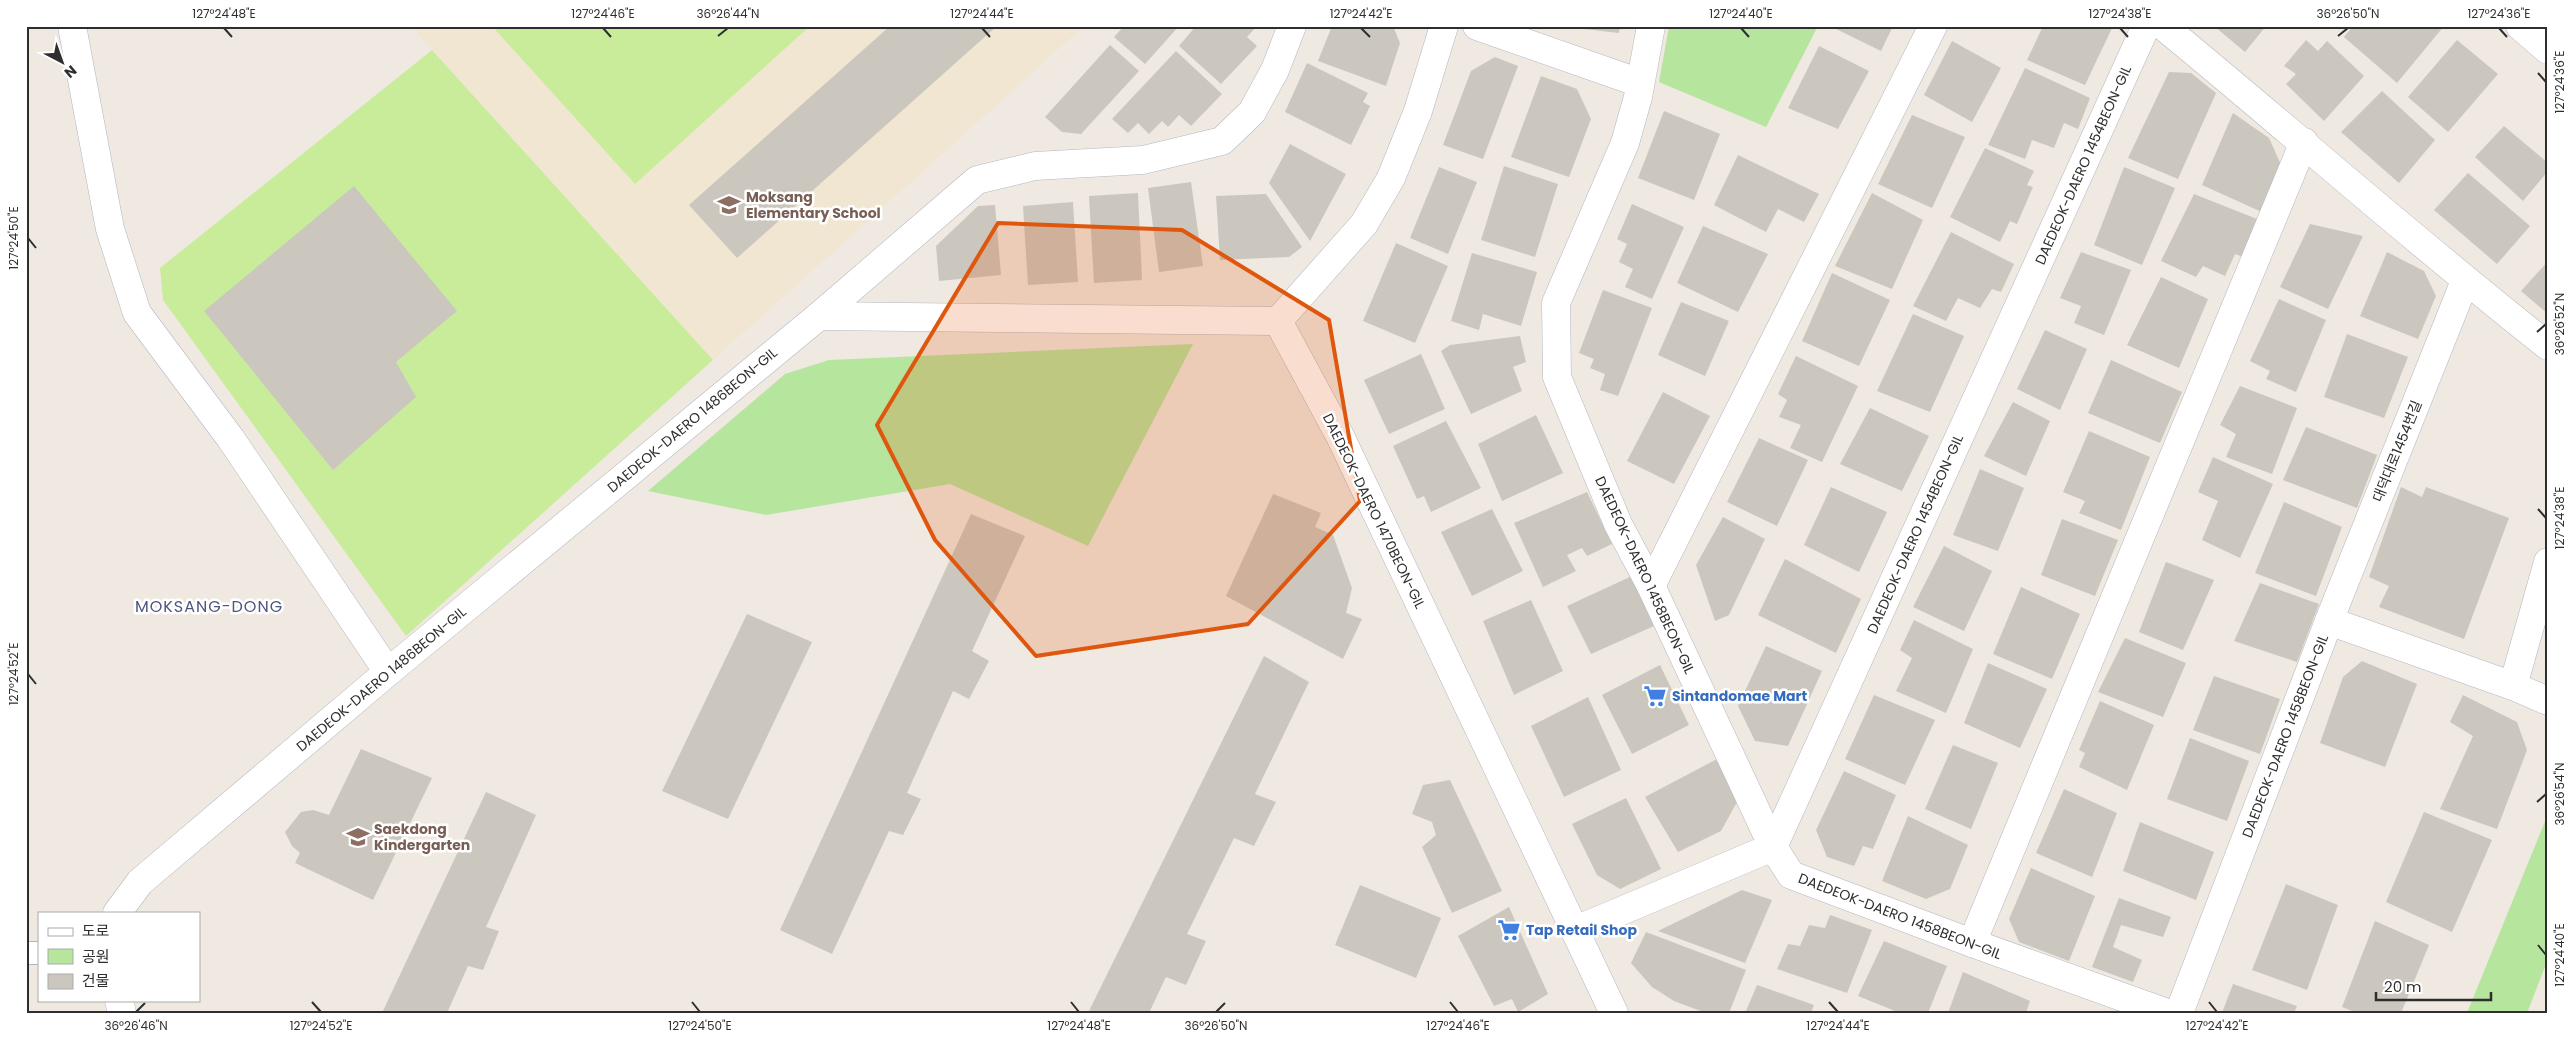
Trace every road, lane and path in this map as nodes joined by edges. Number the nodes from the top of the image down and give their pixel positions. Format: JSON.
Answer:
{"nodes":[{"id":1,"x":72,"y":26,"type":"edge"},
{"id":2,"x":1292,"y":26,"type":"edge"},
{"id":3,"x":1444,"y":26,"type":"edge"},
{"id":4,"x":1477,"y":26,"type":"edge"},
{"id":5,"x":1651,"y":26,"type":"edge"},
{"id":6,"x":1933,"y":26,"type":"edge"},
{"id":7,"x":2146,"y":26,"type":"edge"},
{"id":8,"x":2163,"y":26,"type":"edge"},
{"id":9,"x":2520,"y":26,"type":"edge"},
{"id":10,"x":2548,"y":50,"type":"edge"},
{"id":11,"x":1640,"y":84,"type":"junction"},
{"id":12,"x":2304,"y":142,"type":"junction"},
{"id":13,"x":2465,"y":281,"type":"junction"},
{"id":14,"x":818,"y":316,"type":"junction"},
{"id":15,"x":1278,"y":321,"type":"junction"},
{"id":16,"x":2548,"y":346,"type":"edge"},
{"id":17,"x":2548,"y":562,"type":"edge"},
{"id":18,"x":1651,"y":586,"type":"junction"},
{"id":19,"x":2328,"y":621,"type":"junction"},
{"id":20,"x":388,"y":672,"type":"junction"},
{"id":21,"x":2512,"y":686,"type":"junction"},
{"id":22,"x":2548,"y":701,"type":"edge"},
{"id":23,"x":1773,"y":847,"type":"junction"},
{"id":24,"x":118,"y":912,"type":"edge"},
{"id":25,"x":1576,"y":930,"type":"junction"},
{"id":26,"x":1972,"y":943,"type":"junction"},
{"id":27,"x":1614,"y":1013,"type":"edge"},
{"id":28,"x":2167,"y":1013,"type":"edge"},
{"id":29,"x":2179,"y":1013,"type":"edge"}],
"edges":[{"from":1,"to":20,"type":"street"},
{"from":2,"to":14,"type":"street","name":"DAEDEOK-DAERO 1486BEON-GIL"},
{"from":3,"to":15,"type":"street"},
{"from":4,"to":11,"type":"street"},
{"from":5,"to":11,"type":"street","name":"DAEDEOK-DAERO 1458BEON-GIL"},
{"from":6,"to":18,"type":"street"},
{"from":7,"to":23,"type":"street","name":"DAEDEOK-DAERO 1454BEON-GIL"},
{"from":8,"to":12,"type":"street"},
{"from":9,"to":10,"type":"street"},
{"from":11,"to":18,"type":"street","name":"DAEDEOK-DAERO 1458BEON-GIL"},
{"from":12,"to":13,"type":"street"},
{"from":12,"to":26,"type":"street"},
{"from":13,"to":16,"type":"street"},
{"from":13,"to":19,"type":"street","name":"대덕대로1454번길"},
{"from":14,"to":15,"type":"street"},
{"from":14,"to":20,"type":"street","name":"DAEDEOK-DAERO 1486BEON-GIL"},
{"from":15,"to":25,"type":"street","name":"DAEDEOK-DAERO 1470BEON-GIL"},
{"from":17,"to":21,"type":"street"},
{"from":18,"to":23,"type":"street","name":"DAEDEOK-DAERO 1458BEON-GIL"},
{"from":19,"to":21,"type":"street","name":"DAEDEOK-DAERO 1458BEON-GIL"},
{"from":19,"to":29,"type":"street","name":"DAEDEOK-DAERO 1458BEON-GIL"},
{"from":20,"to":24,"type":"street","name":"DAEDEOK-DAERO 1486BEON-GIL"},
{"from":21,"to":22,"type":"street","name":"DAEDEOK-DAERO 1458BEON-GIL"},
{"from":23,"to":25,"type":"street"},
{"from":23,"to":26,"type":"street","name":"DAEDEOK-DAERO 1458BEON-GIL"},
{"from":25,"to":27,"type":"street","name":"DAEDEOK-DAERO 1470BEON-GIL"},
{"from":26,"to":28,"type":"street","name":"DAEDEOK-DAERO 1458BEON-GIL"}]}
